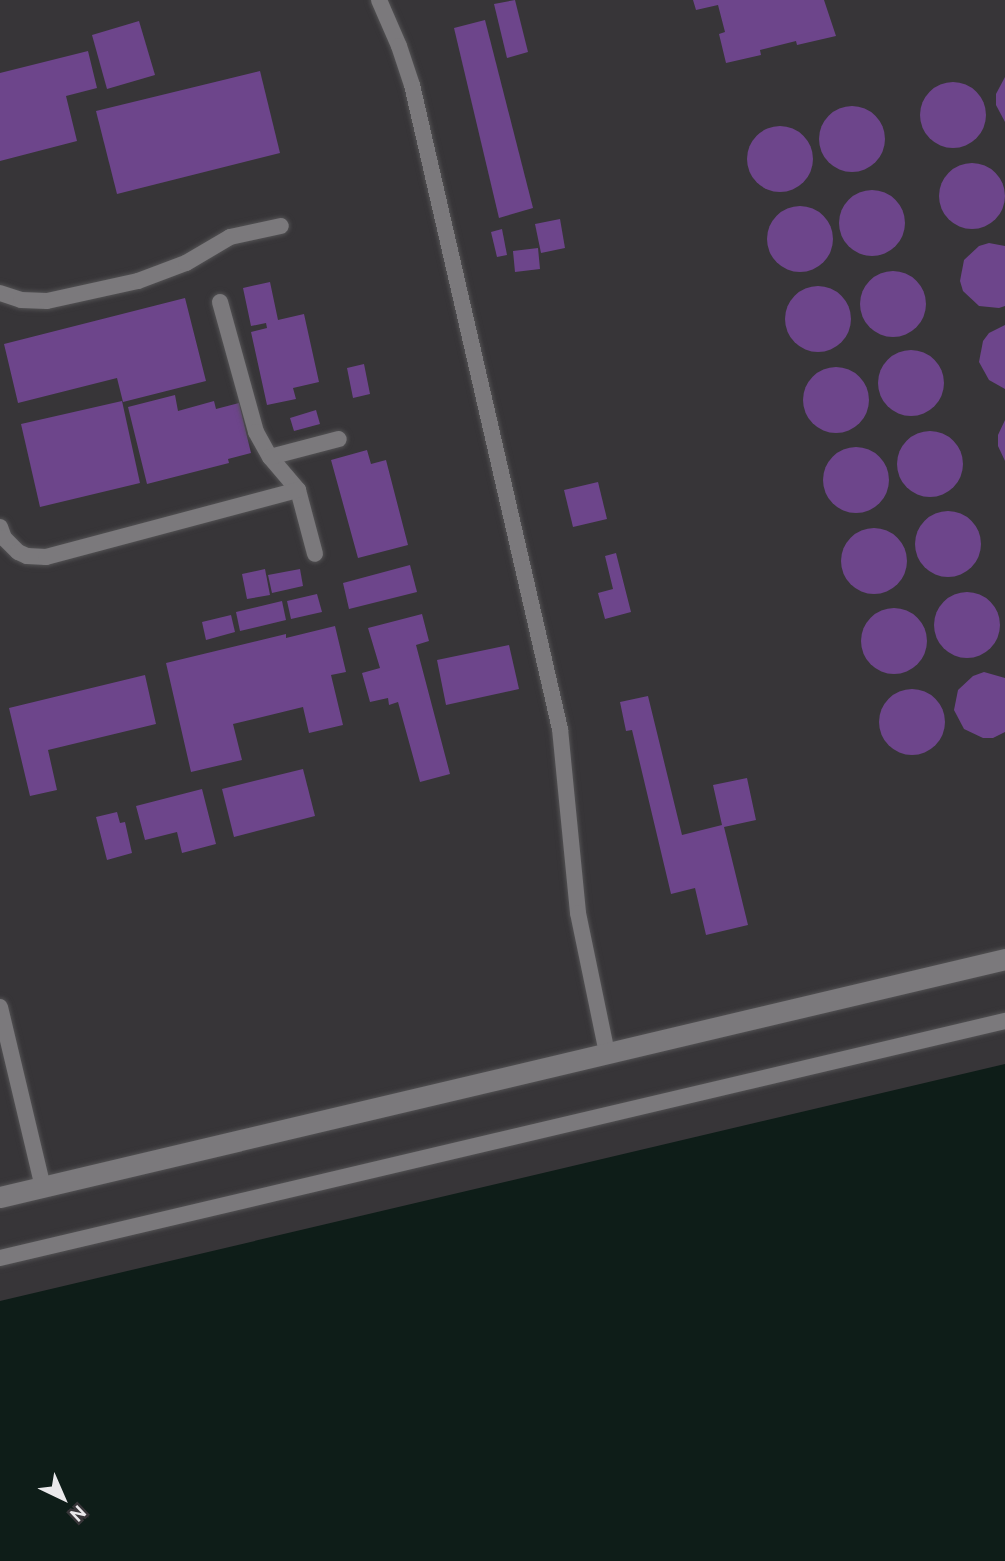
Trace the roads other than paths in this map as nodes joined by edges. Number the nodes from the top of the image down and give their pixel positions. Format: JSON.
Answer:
{"nodes":[{"id":1,"x":379,"y":0,"type":"edge"},
{"id":2,"x":281,"y":226,"type":"dead end"},
{"id":3,"x":0,"y":293,"type":"edge"},
{"id":4,"x":220,"y":302,"type":"dead end"},
{"id":5,"x":339,"y":439,"type":"dead end"},
{"id":6,"x":270,"y":457,"type":"junction"},
{"id":7,"x":298,"y":490,"type":"junction"},
{"id":8,"x":0,"y":527,"type":"edge"},
{"id":9,"x":315,"y":554,"type":"dead end"},
{"id":10,"x":1005,"y":959,"type":"edge"},
{"id":11,"x":0,"y":1007,"type":"edge"},
{"id":12,"x":1005,"y":1021,"type":"edge"},
{"id":13,"x":607,"y":1053,"type":"junction"},
{"id":14,"x":43,"y":1187,"type":"junction"},
{"id":15,"x":0,"y":1197,"type":"edge"},
{"id":16,"x":0,"y":1258,"type":"edge"}],
"edges":[{"from":1,"to":13,"type":"lane"},
{"from":2,"to":3,"type":"lane"},
{"from":4,"to":6,"type":"lane"},
{"from":5,"to":6,"type":"lane"},
{"from":6,"to":7,"type":"lane"},
{"from":7,"to":8,"type":"lane"},
{"from":7,"to":9,"type":"lane"},
{"from":10,"to":13,"type":"street"},
{"from":11,"to":14,"type":"lane"},
{"from":12,"to":16,"type":"lane"},
{"from":13,"to":14,"type":"street"},
{"from":14,"to":15,"type":"street"}]}
